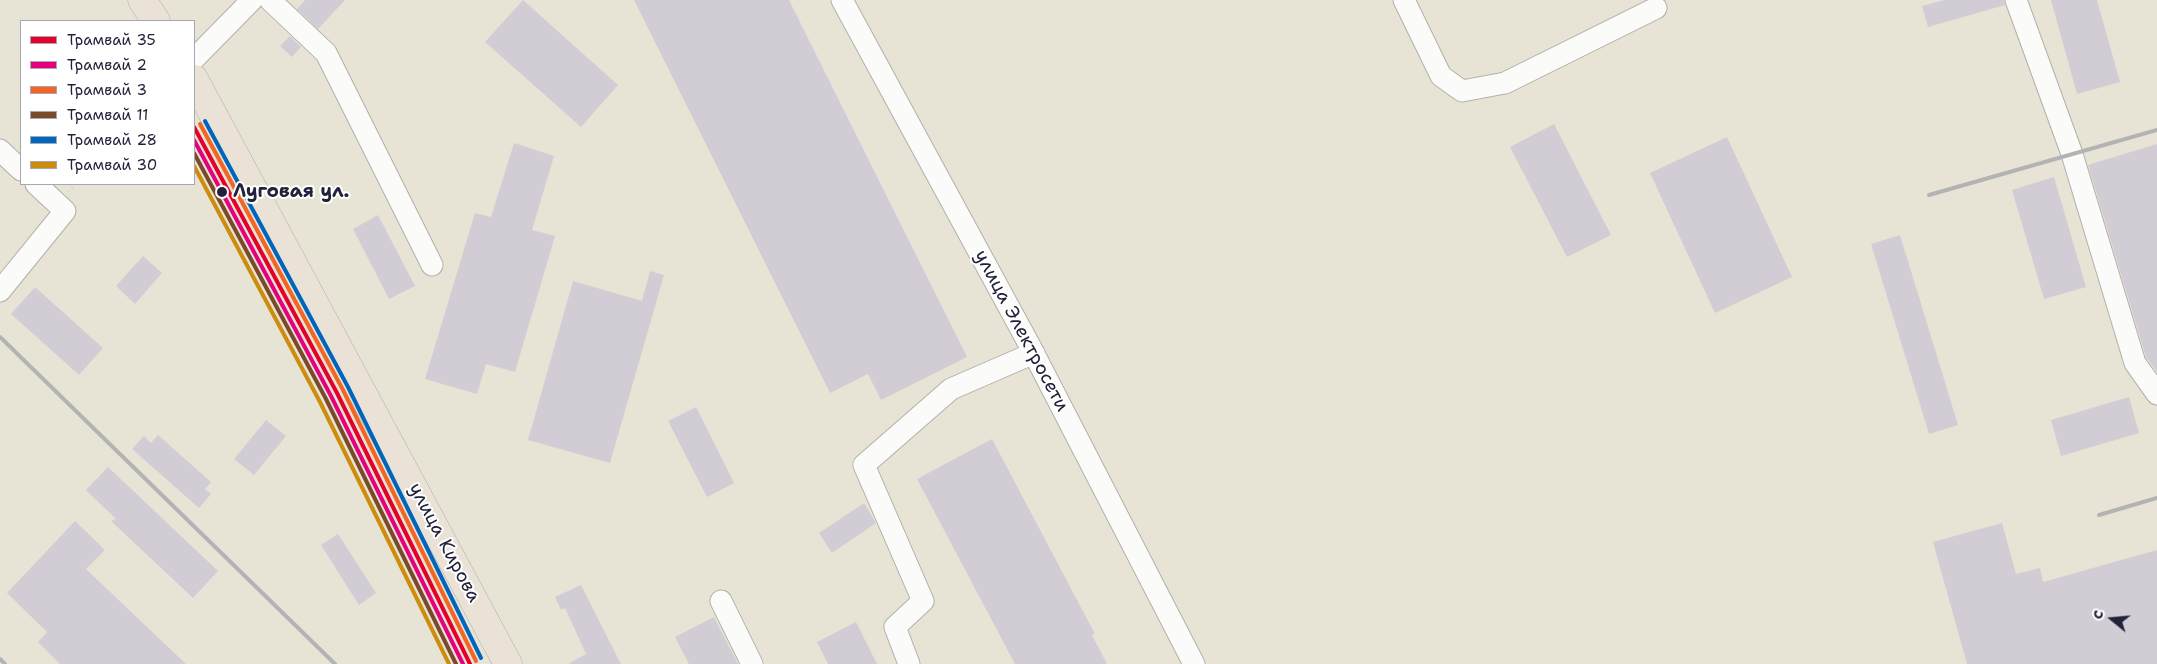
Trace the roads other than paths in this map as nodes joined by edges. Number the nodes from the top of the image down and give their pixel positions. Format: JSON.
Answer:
{"nodes":[{"id":1,"x":142,"y":0,"type":"edge"},
{"id":2,"x":252,"y":0,"type":"edge"},
{"id":3,"x":270,"y":0,"type":"edge"},
{"id":4,"x":842,"y":0,"type":"edge"},
{"id":5,"x":1404,"y":0,"type":"edge"},
{"id":6,"x":2016,"y":0,"type":"edge"},
{"id":7,"x":1656,"y":8,"type":"dead end"},
{"id":8,"x":155,"y":20,"type":"edge"},
{"id":9,"x":195,"y":58,"type":"edge"},
{"id":10,"x":195,"y":81,"type":"edge"},
{"id":11,"x":0,"y":150,"type":"edge"},
{"id":12,"x":20,"y":169,"type":"edge"},
{"id":13,"x":37,"y":185,"type":"edge"},
{"id":14,"x":432,"y":265,"type":"dead end"},
{"id":15,"x":0,"y":291,"type":"edge"},
{"id":16,"x":1034,"y":353,"type":"junction"},
{"id":17,"x":2157,"y":394,"type":"edge"},
{"id":18,"x":721,"y":601,"type":"dead end"},
{"id":19,"x":508,"y":664,"type":"edge"},
{"id":20,"x":752,"y":664,"type":"edge"},
{"id":21,"x":910,"y":664,"type":"edge"},
{"id":22,"x":1194,"y":664,"type":"edge"}],
"edges":[{"from":1,"to":8,"type":"main road"},
{"from":2,"to":9,"type":"street"},
{"from":3,"to":14,"type":"street"},
{"from":4,"to":16,"type":"street","name":"улица Электросети"},
{"from":5,"to":7,"type":"street"},
{"from":6,"to":17,"type":"street"},
{"from":10,"to":19,"type":"main road","name":"улица Кирова"},
{"from":11,"to":12,"type":"street"},
{"from":13,"to":15,"type":"street"},
{"from":16,"to":21,"type":"street"},
{"from":16,"to":22,"type":"street","name":"улица Электросети"},
{"from":18,"to":20,"type":"street"}]}
